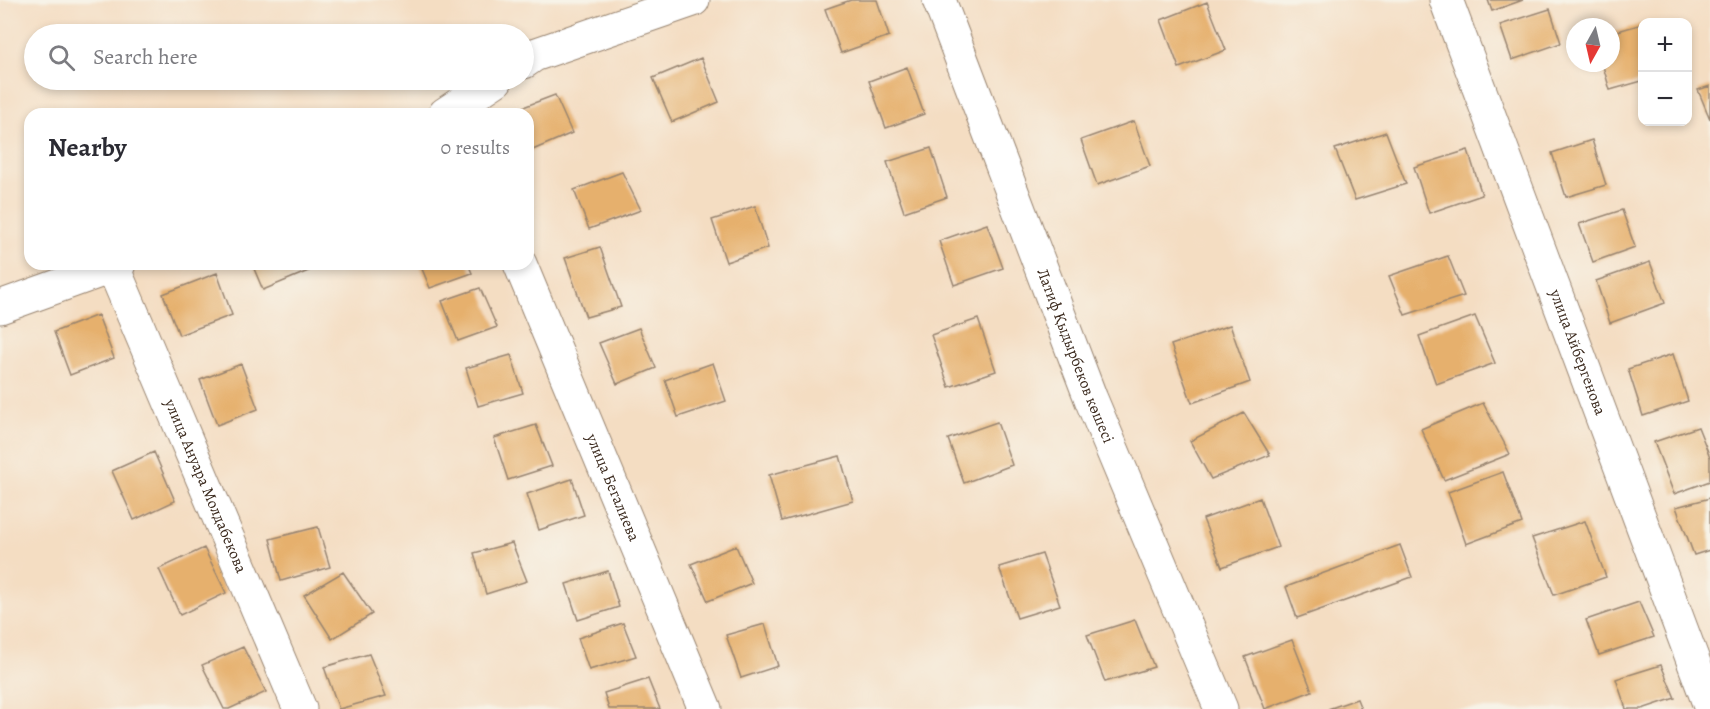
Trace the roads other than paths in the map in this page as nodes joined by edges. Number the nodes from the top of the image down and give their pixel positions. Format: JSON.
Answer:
{"nodes":[{"id":1,"x":693,"y":0,"type":"edge"},
{"id":2,"x":939,"y":0,"type":"edge"},
{"id":3,"x":1446,"y":0,"type":"edge"},
{"id":4,"x":534,"y":55,"type":"edge"},
{"id":5,"x":482,"y":90,"type":"edge"},
{"id":6,"x":458,"y":108,"type":"edge"},
{"id":7,"x":100,"y":270,"type":"edge"},
{"id":8,"x":116,"y":270,"type":"edge"},
{"id":9,"x":522,"y":270,"type":"edge"},
{"id":10,"x":0,"y":307,"type":"edge"},
{"id":11,"x":1710,"y":706,"type":"edge"},
{"id":12,"x":300,"y":709,"type":"edge"},
{"id":13,"x":705,"y":709,"type":"edge"},
{"id":14,"x":1221,"y":709,"type":"edge"}],
"edges":[{"from":1,"to":4,"type":"street"},
{"from":2,"to":14,"type":"street","name":"Латиф Қыдырбеков көшесі"},
{"from":3,"to":11,"type":"street","name":"улица Айбергенова"},
{"from":5,"to":6,"type":"street"},
{"from":7,"to":10,"type":"street"},
{"from":8,"to":12,"type":"street","name":"улица Ануара Молдабекова"},
{"from":9,"to":13,"type":"street","name":"улица Бегалиева"}]}
